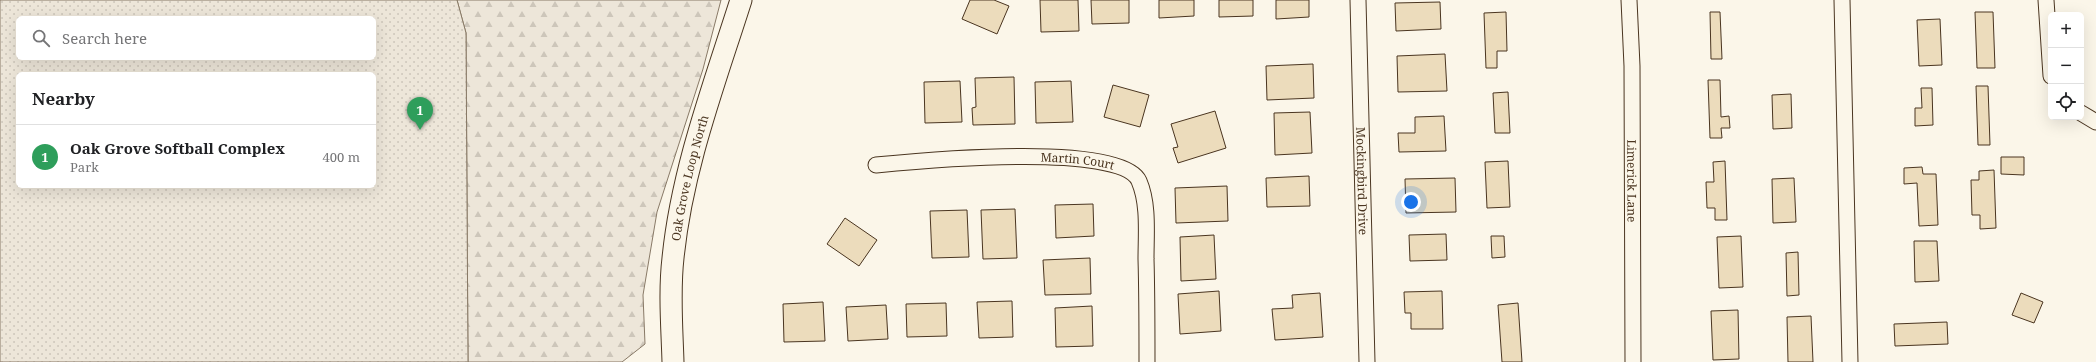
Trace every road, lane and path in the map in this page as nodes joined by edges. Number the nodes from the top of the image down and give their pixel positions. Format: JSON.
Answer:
{"nodes":[{"id":1,"x":741,"y":0,"type":"edge"},
{"id":2,"x":1358,"y":0,"type":"edge"},
{"id":3,"x":1629,"y":0,"type":"edge"},
{"id":4,"x":1842,"y":0,"type":"edge"},
{"id":5,"x":2046,"y":0,"type":"edge"},
{"id":6,"x":2049,"y":48,"type":"edge"},
{"id":7,"x":2084,"y":115,"type":"edge"},
{"id":8,"x":2096,"y":122,"type":"edge"},
{"id":9,"x":876,"y":165,"type":"dead end"},
{"id":10,"x":674,"y":362,"type":"edge"},
{"id":11,"x":1148,"y":362,"type":"edge"},
{"id":12,"x":1367,"y":362,"type":"edge"},
{"id":13,"x":1633,"y":362,"type":"edge"},
{"id":14,"x":1850,"y":362,"type":"edge"}],
"edges":[{"from":1,"to":10,"type":"street","name":"Oak Grove Loop North"},
{"from":2,"to":12,"type":"street","name":"Mockingbird Drive"},
{"from":3,"to":13,"type":"street","name":"Limerick Lane"},
{"from":4,"to":14,"type":"street"},
{"from":5,"to":6,"type":"street"},
{"from":7,"to":8,"type":"street"},
{"from":9,"to":11,"type":"street","name":"Martin Court"}]}
